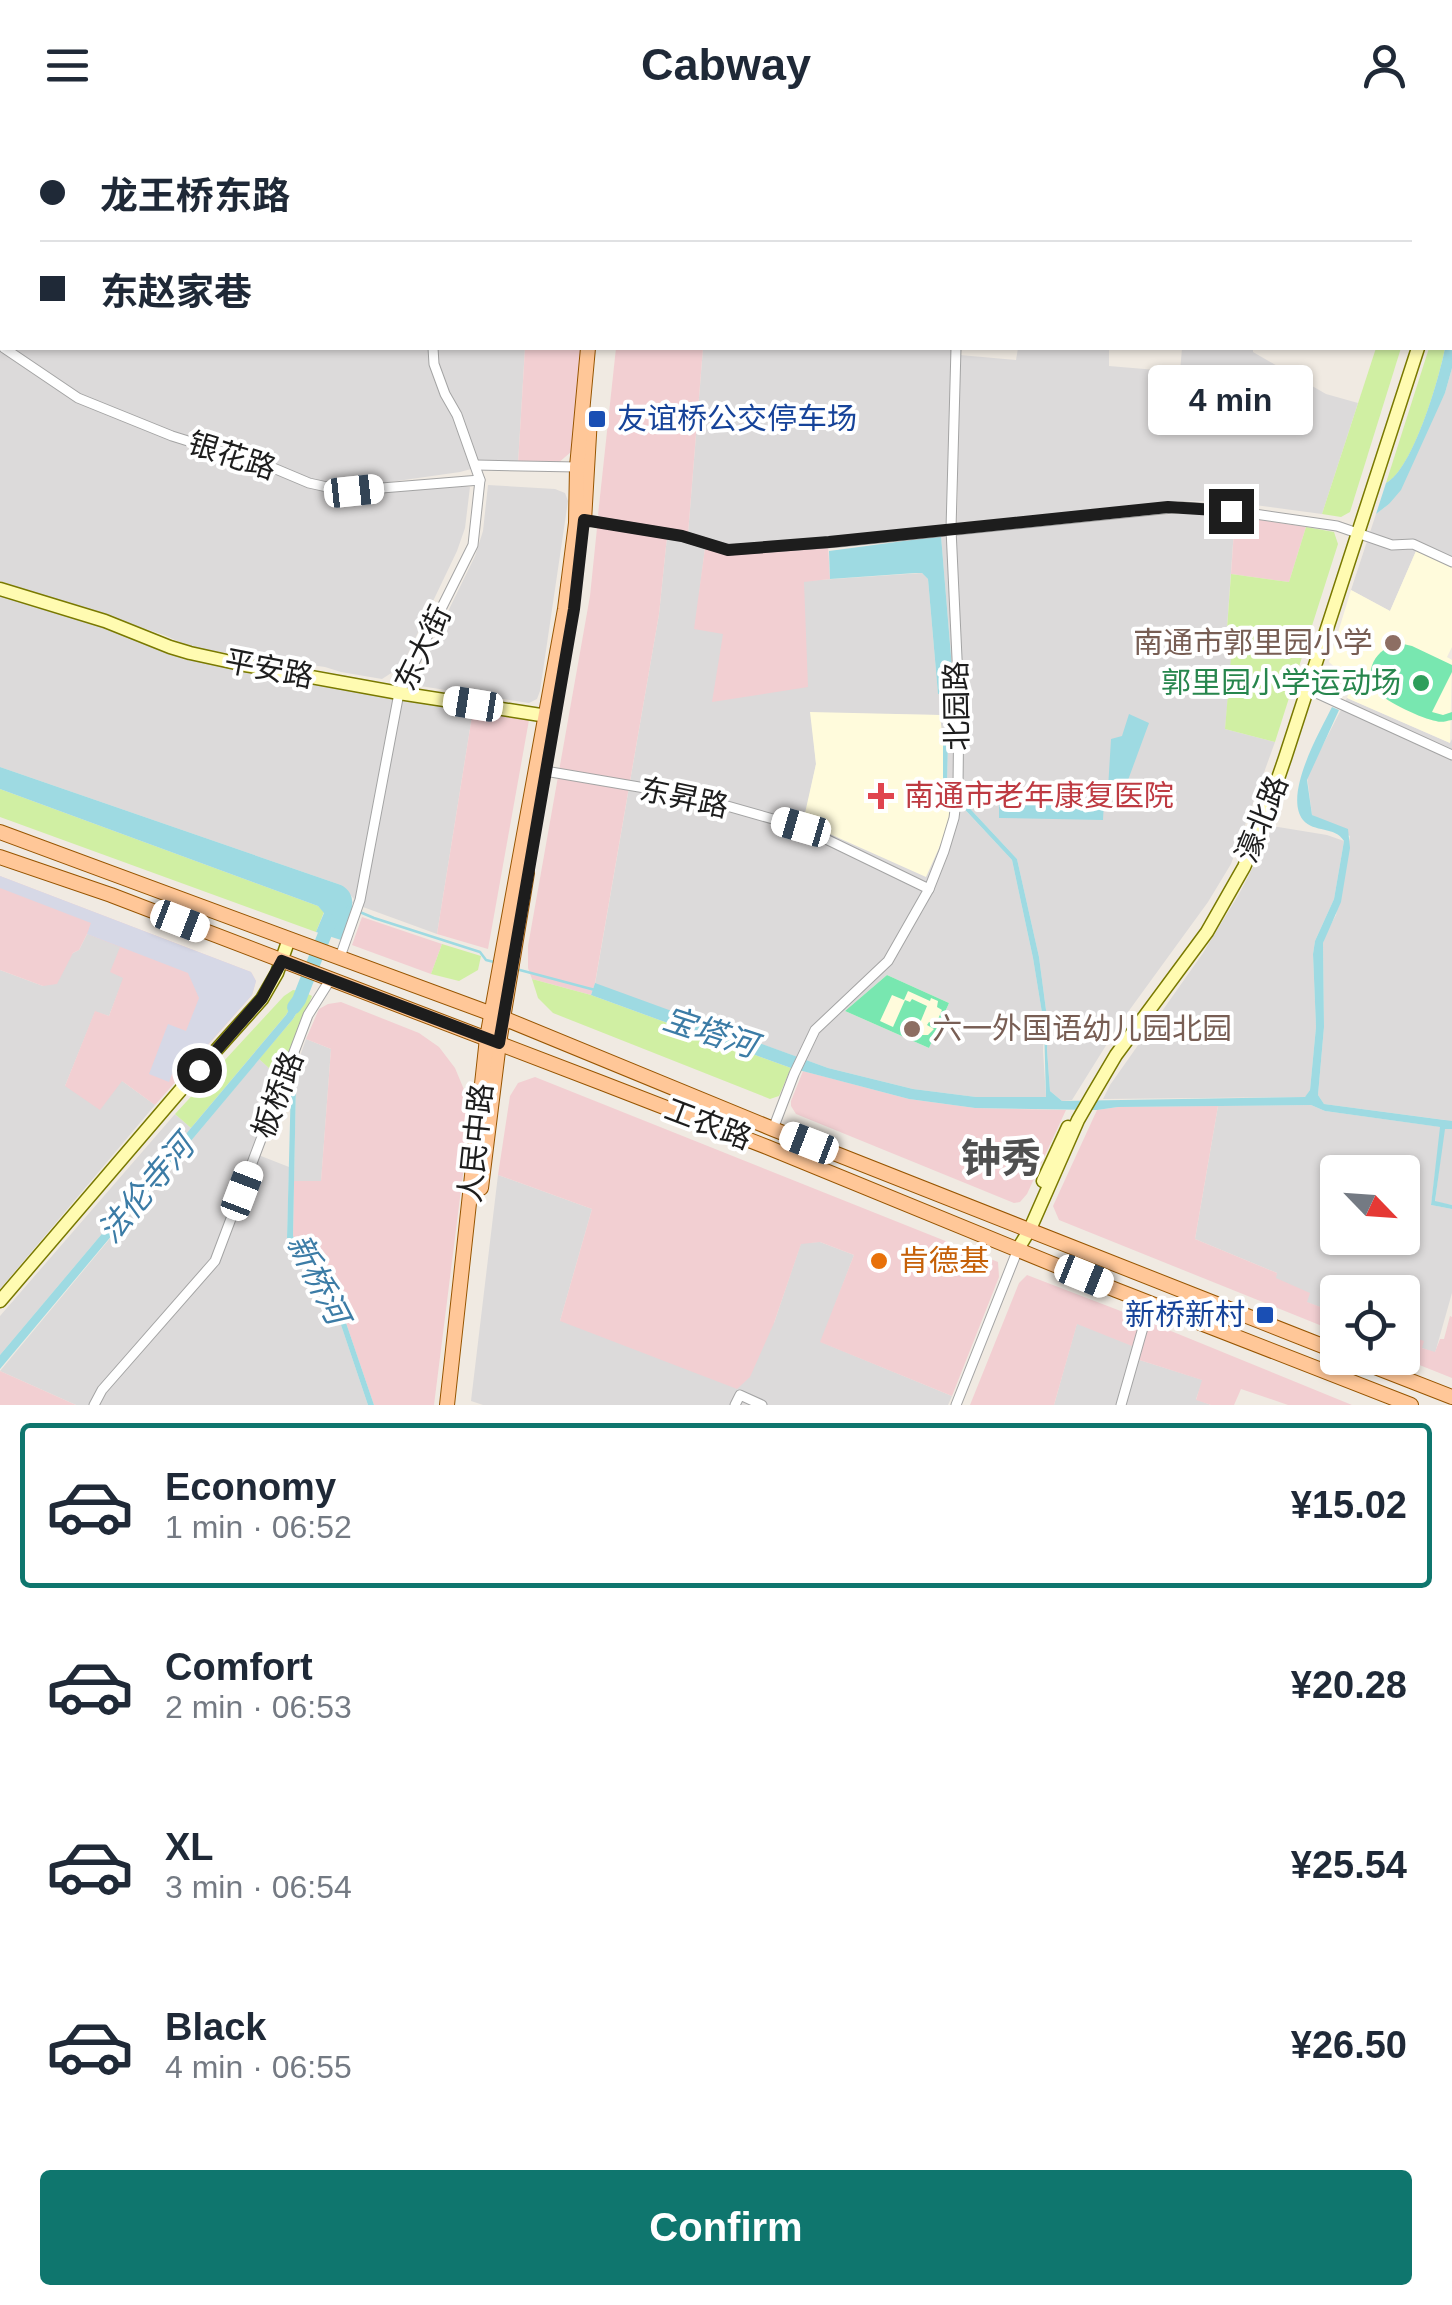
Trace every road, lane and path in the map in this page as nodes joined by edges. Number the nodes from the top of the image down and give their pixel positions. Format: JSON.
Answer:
{"nodes":[{"id":1,"x":8,"y":350,"type":"edge"},
{"id":2,"x":433,"y":350,"type":"edge"},
{"id":3,"x":588,"y":350,"type":"edge"},
{"id":4,"x":598,"y":350,"type":"edge"},
{"id":5,"x":956,"y":350,"type":"edge"},
{"id":6,"x":1409,"y":350,"type":"edge"},
{"id":7,"x":1417,"y":350,"type":"edge"},
{"id":8,"x":476,"y":465,"type":"junction"},
{"id":9,"x":577,"y":467,"type":"junction"},
{"id":10,"x":480,"y":480,"type":"junction"},
{"id":11,"x":584,"y":520,"type":"junction"},
{"id":12,"x":951,"y":528,"type":"junction"},
{"id":13,"x":1354,"y":532,"type":"junction"},
{"id":14,"x":1452,"y":562,"type":"edge"},
{"id":15,"x":0,"y":589,"type":"edge"},
{"id":16,"x":1305,"y":687,"type":"junction"},
{"id":17,"x":399,"y":693,"type":"junction"},
{"id":18,"x":547,"y":716,"type":"junction"},
{"id":19,"x":1452,"y":755,"type":"edge"},
{"id":20,"x":545,"y":771,"type":"junction"},
{"id":21,"x":0,"y":832,"type":"edge"},
{"id":22,"x":0,"y":857,"type":"edge"},
{"id":23,"x":929,"y":888,"type":"junction"},
{"id":24,"x":290,"y":939,"type":"junction"},
{"id":25,"x":508,"y":955,"type":"junction"},
{"id":26,"x":336,"y":956,"type":"junction"},
{"id":27,"x":282,"y":961,"type":"junction"},
{"id":28,"x":325,"y":977,"type":"junction"},
{"id":29,"x":497,"y":1016,"type":"junction"},
{"id":30,"x":493,"y":1040,"type":"junction"},
{"id":31,"x":773,"y":1129,"type":"junction"},
{"id":32,"x":1026,"y":1228,"type":"junction"},
{"id":33,"x":1018,"y":1249,"type":"junction"},
{"id":34,"x":0,"y":1301,"type":"edge"},
{"id":35,"x":1150,"y":1303,"type":"junction"},
{"id":36,"x":1320,"y":1345,"type":"edge"},
{"id":37,"x":1396,"y":1375,"type":"edge"},
{"id":38,"x":1452,"y":1397,"type":"edge"},
{"id":39,"x":1388,"y":1401,"type":"edge"},
{"id":40,"x":448,"y":1404,"type":"edge"},
{"id":41,"x":94,"y":1405,"type":"edge"},
{"id":42,"x":456,"y":1405,"type":"edge"},
{"id":43,"x":736,"y":1405,"type":"edge"},
{"id":44,"x":762,"y":1405,"type":"edge"},
{"id":45,"x":956,"y":1405,"type":"edge"},
{"id":46,"x":1122,"y":1405,"type":"edge"},
{"id":47,"x":1412,"y":1405,"type":"edge"}],
"edges":[{"from":1,"to":10,"type":"street","name":"银花路"},
{"from":2,"to":8,"type":"street","name":"东大街"},
{"from":3,"to":9,"type":"main road","name":"人民中路"},
{"from":4,"to":11,"type":"main road","name":"人民中路"},
{"from":5,"to":12,"type":"street","name":"北园路"},
{"from":6,"to":13,"type":"street","name":"濠北路"},
{"from":7,"to":13,"type":"street","name":"濠北路"},
{"from":8,"to":9,"type":"street"},
{"from":8,"to":10,"type":"street","name":"东大街"},
{"from":9,"to":18,"type":"main road","name":"人民中路"},
{"from":10,"to":17,"type":"street","name":"东大街"},
{"from":11,"to":12,"type":"street"},
{"from":11,"to":20,"type":"main road","name":"人民中路"},
{"from":12,"to":13,"type":"street"},
{"from":12,"to":23,"type":"street","name":"北园路"},
{"from":13,"to":14,"type":"street"},
{"from":13,"to":16,"type":"street","name":"濠北路"},
{"from":15,"to":17,"type":"street","name":"平安路"},
{"from":16,"to":19,"type":"street"},
{"from":16,"to":32,"type":"street","name":"濠北路"},
{"from":17,"to":18,"type":"street","name":"平安路"},
{"from":17,"to":26,"type":"street","name":"东大街"},
{"from":18,"to":25,"type":"main road","name":"人民中路"},
{"from":20,"to":23,"type":"street","name":"东昇路"},
{"from":20,"to":25,"type":"main road","name":"人民中路"},
{"from":21,"to":24,"type":"main road","name":"工农路"},
{"from":22,"to":27,"type":"main road","name":"工农路"},
{"from":23,"to":31,"type":"street","name":"北园路"},
{"from":24,"to":26,"type":"main road","name":"工农路"},
{"from":24,"to":27,"type":"street"},
{"from":25,"to":29,"type":"main road","name":"人民中路"},
{"from":26,"to":29,"type":"main road","name":"工农路"},
{"from":27,"to":28,"type":"main road","name":"工农路"},
{"from":27,"to":34,"type":"street"},
{"from":28,"to":30,"type":"main road","name":"工农路"},
{"from":28,"to":41,"type":"street","name":"板桥路"},
{"from":29,"to":30,"type":"main road","name":"人民中路"},
{"from":29,"to":31,"type":"main road","name":"工农路"},
{"from":30,"to":33,"type":"main road","name":"工农路"},
{"from":30,"to":40,"type":"main road","name":"人民中路"},
{"from":30,"to":42,"type":"main road","name":"人民中路"},
{"from":31,"to":32,"type":"main road","name":"工农路"},
{"from":32,"to":33,"type":"street","name":"濠北路"},
{"from":32,"to":36,"type":"main road","name":"工农路"},
{"from":33,"to":35,"type":"main road","name":"工农路"},
{"from":33,"to":45,"type":"street","name":"濠北路"},
{"from":35,"to":39,"type":"main road","name":"工农路"},
{"from":35,"to":46,"type":"street"},
{"from":37,"to":38,"type":"main road"},
{"from":39,"to":47,"type":"main road","name":"工农路"},
{"from":40,"to":42,"type":"street"},
{"from":43,"to":44,"type":"street"}]}
